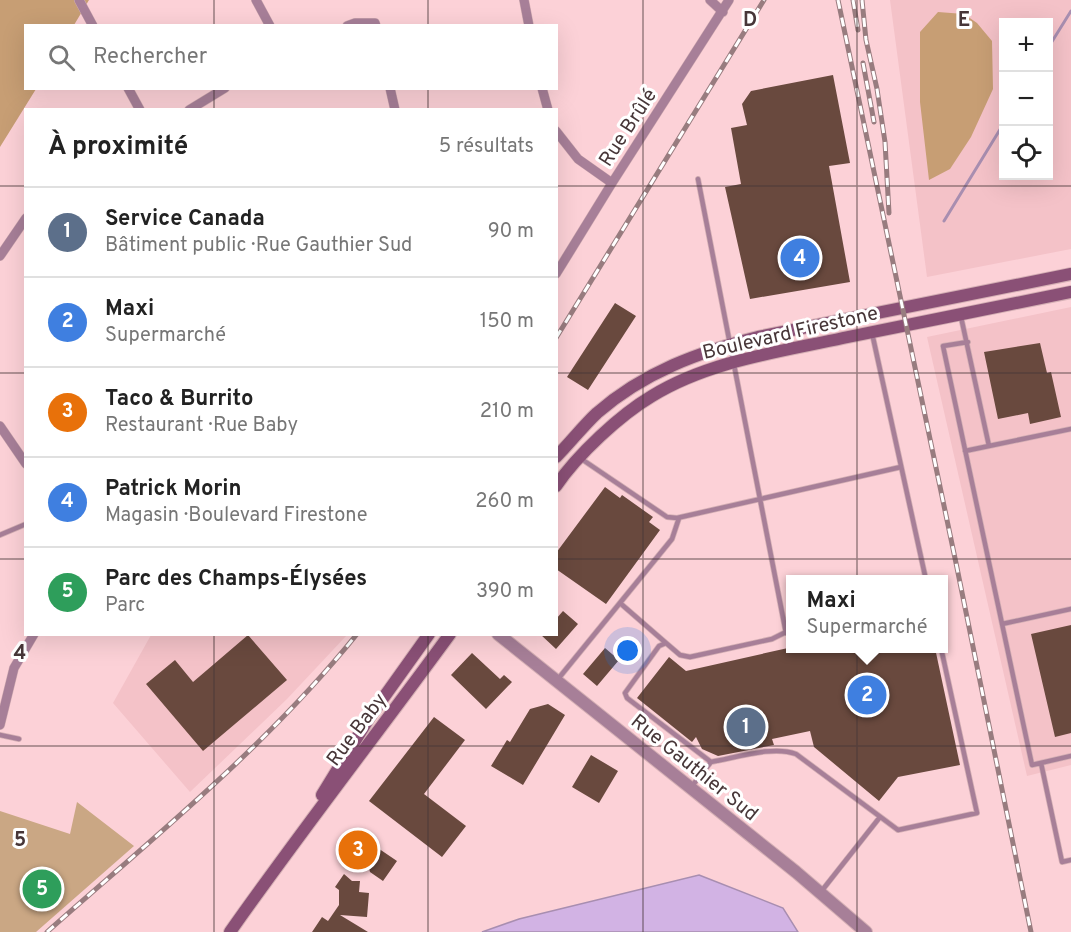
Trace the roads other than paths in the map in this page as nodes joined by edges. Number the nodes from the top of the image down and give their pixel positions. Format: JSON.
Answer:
{"nodes":[{"id":1,"x":79,"y":0,"type":"edge"},
{"id":2,"x":256,"y":0,"type":"edge"},
{"id":3,"x":524,"y":0,"type":"edge"},
{"id":4,"x":710,"y":0,"type":"edge"},
{"id":5,"x":729,"y":0,"type":"edge"},
{"id":6,"x":723,"y":12,"type":"junction"},
{"id":7,"x":92,"y":24,"type":"edge"},
{"id":8,"x":269,"y":24,"type":"edge"},
{"id":9,"x":352,"y":24,"type":"edge"},
{"id":10,"x":375,"y":24,"type":"edge"},
{"id":11,"x":529,"y":24,"type":"edge"},
{"id":12,"x":129,"y":90,"type":"edge"},
{"id":13,"x":222,"y":90,"type":"edge"},
{"id":14,"x":390,"y":90,"type":"edge"},
{"id":15,"x":543,"y":90,"type":"edge"},
{"id":16,"x":139,"y":108,"type":"edge"},
{"id":17,"x":192,"y":108,"type":"edge"},
{"id":18,"x":395,"y":108,"type":"edge"},
{"id":19,"x":547,"y":108,"type":"edge"},
{"id":20,"x":558,"y":133,"type":"edge"},
{"id":21,"x":699,"y":179,"type":"dead end"},
{"id":22,"x":612,"y":183,"type":"junction"},
{"id":23,"x":24,"y":221,"type":"edge"},
{"id":24,"x":0,"y":256,"type":"edge"},
{"id":25,"x":558,"y":271,"type":"edge"},
{"id":26,"x":1071,"y":274,"type":"edge"},
{"id":27,"x":1071,"y":292,"type":"edge"},
{"id":28,"x":961,"y":314,"type":"junction"},
{"id":29,"x":872,"y":332,"type":"junction"},
{"id":30,"x":968,"y":342,"type":"junction"},
{"id":31,"x":730,"y":344,"type":"junction"},
{"id":32,"x":734,"y":363,"type":"junction"},
{"id":33,"x":0,"y":426,"type":"edge"},
{"id":34,"x":1071,"y":429,"type":"edge"},
{"id":35,"x":989,"y":446,"type":"junction"},
{"id":36,"x":965,"y":451,"type":"junction"},
{"id":37,"x":558,"y":455,"type":"edge"},
{"id":38,"x":580,"y":457,"type":"junction"},
{"id":39,"x":24,"y":461,"type":"edge"},
{"id":40,"x":901,"y":466,"type":"junction"},
{"id":41,"x":558,"y":483,"type":"edge"},
{"id":42,"x":760,"y":498,"type":"junction"},
{"id":43,"x":679,"y":518,"type":"junction"},
{"id":44,"x":24,"y":525,"type":"edge"},
{"id":45,"x":0,"y":535,"type":"edge"},
{"id":46,"x":925,"y":575,"type":"edge"},
{"id":47,"x":620,"y":603,"type":"junction"},
{"id":48,"x":1071,"y":609,"type":"edge"},
{"id":49,"x":786,"y":622,"type":"edge"},
{"id":50,"x":1002,"y":624,"type":"junction"},
{"id":51,"x":786,"y":633,"type":"edge"},
{"id":52,"x":33,"y":636,"type":"edge"},
{"id":53,"x":449,"y":636,"type":"edge"},
{"id":54,"x":501,"y":636,"type":"edge"},
{"id":55,"x":423,"y":640,"type":"edge"},
{"id":56,"x":666,"y":643,"type":"junction"},
{"id":57,"x":942,"y":653,"type":"edge"},
{"id":58,"x":557,"y":681,"type":"junction"},
{"id":59,"x":0,"y":725,"type":"edge"},
{"id":60,"x":0,"y":735,"type":"edge"},
{"id":61,"x":19,"y":740,"type":"dead end"},
{"id":62,"x":1071,"y":756,"type":"edge"},
{"id":63,"x":711,"y":762,"type":"junction"},
{"id":64,"x":1041,"y":764,"type":"junction"},
{"id":65,"x":690,"y":788,"type":"junction"},
{"id":66,"x":880,"y":817,"type":"junction"},
{"id":67,"x":292,"y":844,"type":"junction"},
{"id":68,"x":1071,"y":860,"type":"edge"},
{"id":69,"x":820,"y":893,"type":"junction"},
{"id":70,"x":230,"y":932,"type":"edge"},
{"id":71,"x":866,"y":932,"type":"edge"}],
"edges":[{"from":1,"to":7,"type":"street"},
{"from":2,"to":8,"type":"street"},
{"from":3,"to":11,"type":"street"},
{"from":4,"to":6,"type":"street"},
{"from":5,"to":6,"type":"street","name":"Rue Brûlé"},
{"from":6,"to":22,"type":"street","name":"Rue Brûlé"},
{"from":9,"to":10,"type":"street"},
{"from":12,"to":16,"type":"street"},
{"from":13,"to":17,"type":"street"},
{"from":14,"to":18,"type":"street"},
{"from":15,"to":19,"type":"street"},
{"from":20,"to":22,"type":"street"},
{"from":21,"to":31,"type":"lane"},
{"from":22,"to":25,"type":"street","name":"Rue Brûlé"},
{"from":23,"to":24,"type":"street"},
{"from":26,"to":31,"type":"main road","name":"Boulevard Firestone"},
{"from":27,"to":28,"type":"main road","name":"Boulevard Firestone"},
{"from":28,"to":29,"type":"main road","name":"Boulevard Firestone"},
{"from":28,"to":30,"type":"lane"},
{"from":29,"to":32,"type":"main road","name":"Boulevard Firestone"},
{"from":29,"to":40,"type":"lane"},
{"from":30,"to":35,"type":"lane"},
{"from":30,"to":36,"type":"lane"},
{"from":31,"to":32,"type":"lane"},
{"from":31,"to":37,"type":"main road","name":"Boulevard Firestone"},
{"from":32,"to":38,"type":"main road","name":"Boulevard Firestone"},
{"from":32,"to":42,"type":"lane"},
{"from":33,"to":39,"type":"street"},
{"from":34,"to":35,"type":"lane"},
{"from":35,"to":36,"type":"lane"},
{"from":36,"to":50,"type":"lane"},
{"from":38,"to":41,"type":"main road","name":"Boulevard Firestone"},
{"from":38,"to":43,"type":"lane"},
{"from":40,"to":42,"type":"lane"},
{"from":40,"to":46,"type":"lane"},
{"from":42,"to":43,"type":"lane"},
{"from":42,"to":49,"type":"lane"},
{"from":43,"to":47,"type":"lane"},
{"from":44,"to":45,"type":"lane"},
{"from":47,"to":56,"type":"lane"},
{"from":47,"to":58,"type":"lane"},
{"from":48,"to":50,"type":"lane"},
{"from":50,"to":64,"type":"lane"},
{"from":51,"to":56,"type":"lane"},
{"from":52,"to":59,"type":"street"},
{"from":53,"to":67,"type":"main road","name":"Rue Baby"},
{"from":54,"to":58,"type":"street","name":"Rue Gauthier Sud"},
{"from":55,"to":67,"type":"main road","name":"Rue Baby"},
{"from":56,"to":63,"type":"lane"},
{"from":57,"to":66,"type":"lane"},
{"from":58,"to":65,"type":"street","name":"Rue Gauthier Sud"},
{"from":60,"to":61,"type":"lane"},
{"from":62,"to":64,"type":"lane"},
{"from":63,"to":65,"type":"lane"},
{"from":63,"to":66,"type":"lane"},
{"from":64,"to":68,"type":"lane"},
{"from":65,"to":69,"type":"street","name":"Rue Gauthier Sud"},
{"from":66,"to":69,"type":"lane"},
{"from":67,"to":70,"type":"main road","name":"Rue Baby"},
{"from":69,"to":71,"type":"street","name":"Rue Gauthier Sud"}]}
